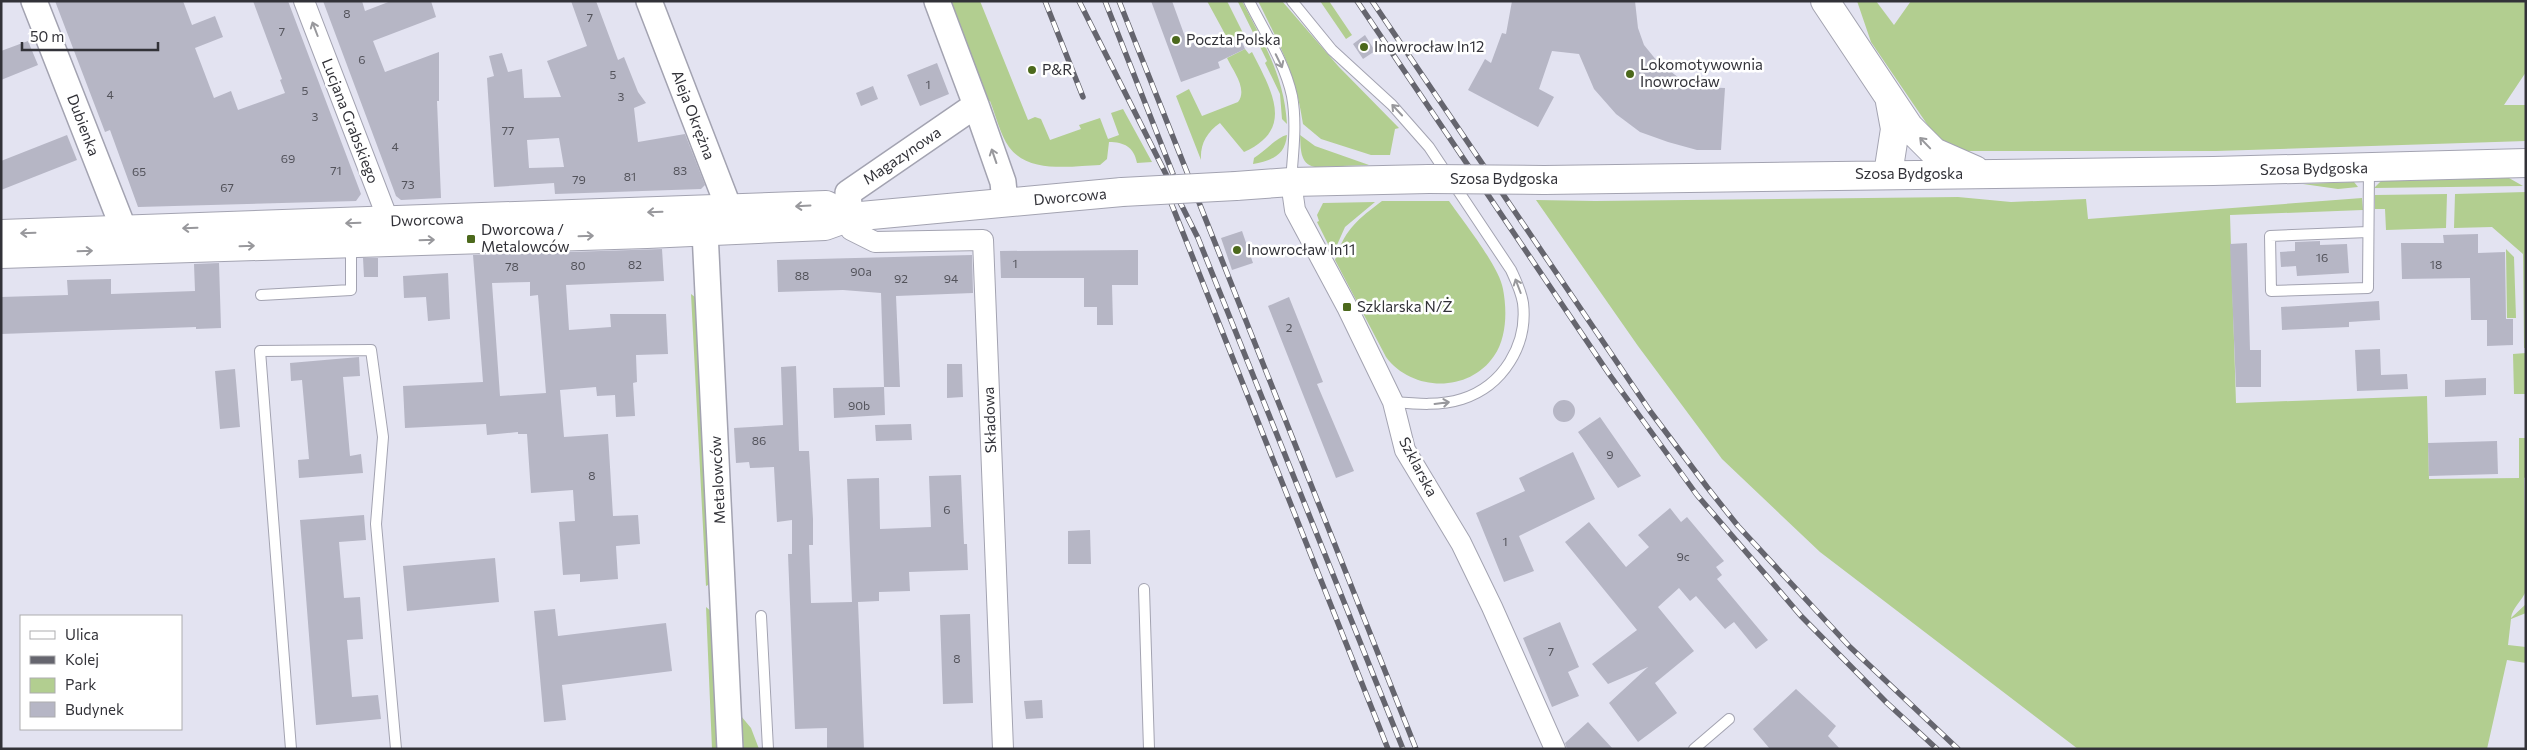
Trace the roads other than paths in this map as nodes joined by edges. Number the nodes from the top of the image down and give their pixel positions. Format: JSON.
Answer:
{"nodes":[{"id":1,"x":34,"y":1,"type":"edge"},
{"id":2,"x":304,"y":1,"type":"edge"},
{"id":3,"x":650,"y":1,"type":"edge"},
{"id":4,"x":937,"y":1,"type":"edge"},
{"id":5,"x":1249,"y":1,"type":"edge"},
{"id":6,"x":1292,"y":1,"type":"edge"},
{"id":7,"x":1825,"y":1,"type":"edge"},
{"id":8,"x":1890,"y":100,"type":"junction"},
{"id":9,"x":976,"y":105,"type":"junction"},
{"id":10,"x":2526,"y":163,"type":"edge"},
{"id":11,"x":2369,"y":167,"type":"junction"},
{"id":12,"x":1888,"y":174,"type":"junction"},
{"id":13,"x":1983,"y":174,"type":"junction"},
{"id":14,"x":1291,"y":182,"type":"junction"},
{"id":15,"x":1005,"y":203,"type":"junction"},
{"id":16,"x":850,"y":216,"type":"junction"},
{"id":17,"x":716,"y":221,"type":"junction"},
{"id":18,"x":389,"y":232,"type":"junction"},
{"id":19,"x":2368,"y":232,"type":"junction"},
{"id":20,"x":1,"y":234,"type":"edge"},
{"id":21,"x":124,"y":240,"type":"junction"},
{"id":22,"x":351,"y":243,"type":"junction"},
{"id":23,"x":1,"y":254,"type":"edge"},
{"id":24,"x":261,"y":295,"type":"dead end"},
{"id":25,"x":1393,"y":402,"type":"junction"},
{"id":26,"x":1144,"y":589,"type":"dead end"},
{"id":27,"x":761,"y":616,"type":"dead end"},
{"id":28,"x":1730,"y":719,"type":"dead end"},
{"id":29,"x":291,"y":749,"type":"edge"},
{"id":30,"x":396,"y":749,"type":"edge"},
{"id":31,"x":730,"y":749,"type":"edge"},
{"id":32,"x":768,"y":749,"type":"edge"},
{"id":33,"x":1003,"y":749,"type":"edge"},
{"id":34,"x":1149,"y":749,"type":"edge"},
{"id":35,"x":1555,"y":749,"type":"edge"},
{"id":36,"x":1694,"y":749,"type":"edge"}],
"edges":[{"from":1,"to":21,"type":"street","name":"Dubienka"},
{"from":18,"to":2,"type":"street","name":"Lucjana Grabskiego","one_way":true},
{"from":3,"to":17,"type":"street","name":"Aleja Okrężna"},
{"from":4,"to":9,"type":"street"},
{"from":5,"to":14,"type":"lane","one_way":true},
{"from":25,"to":6,"type":"lane","one_way":true},
{"from":7,"to":8,"type":"main road"},
{"from":8,"to":12,"type":"main road"},
{"from":13,"to":8,"type":"main road","one_way":true},
{"from":15,"to":9,"type":"street","one_way":true},
{"from":9,"to":16,"type":"street","name":"Magazynowa"},
{"from":10,"to":11,"type":"main road","name":"Szosa Bydgoska"},
{"from":11,"to":13,"type":"main road","name":"Szosa Bydgoska"},
{"from":11,"to":19,"type":"lane"},
{"from":12,"to":13,"type":"main road","name":"Szosa Bydgoska"},
{"from":12,"to":14,"type":"main road","name":"Szosa Bydgoska","bridge":true},
{"from":14,"to":15,"type":"main road","name":"Dworcowa","bridge":true},
{"from":14,"to":25,"type":"street","name":"Szklarska"},
{"from":15,"to":16,"type":"main road","name":"Dworcowa"},
{"from":16,"to":17,"type":"main road","name":"Dworcowa"},
{"from":16,"to":33,"type":"street","name":"Składowa"},
{"from":17,"to":18,"type":"main road","name":"Dworcowa"},
{"from":17,"to":31,"type":"street","name":"Metalowców"},
{"from":18,"to":21,"type":"main road","name":"Dworcowa","one_way":true},
{"from":18,"to":22,"type":"main road","name":"Dworcowa"},
{"from":19,"to":19,"type":"lane"},
{"from":21,"to":20,"type":"main road","name":"Dworcowa","one_way":true},
{"from":21,"to":22,"type":"main road","name":"Dworcowa","one_way":true},
{"from":23,"to":21,"type":"main road","name":"Dworcowa","one_way":true},
{"from":22,"to":24,"type":"lane"},
{"from":25,"to":35,"type":"street","name":"Szklarska"},
{"from":26,"to":34,"type":"lane"},
{"from":27,"to":32,"type":"lane"},
{"from":28,"to":36,"type":"lane"},
{"from":29,"to":30,"type":"lane"}]}
